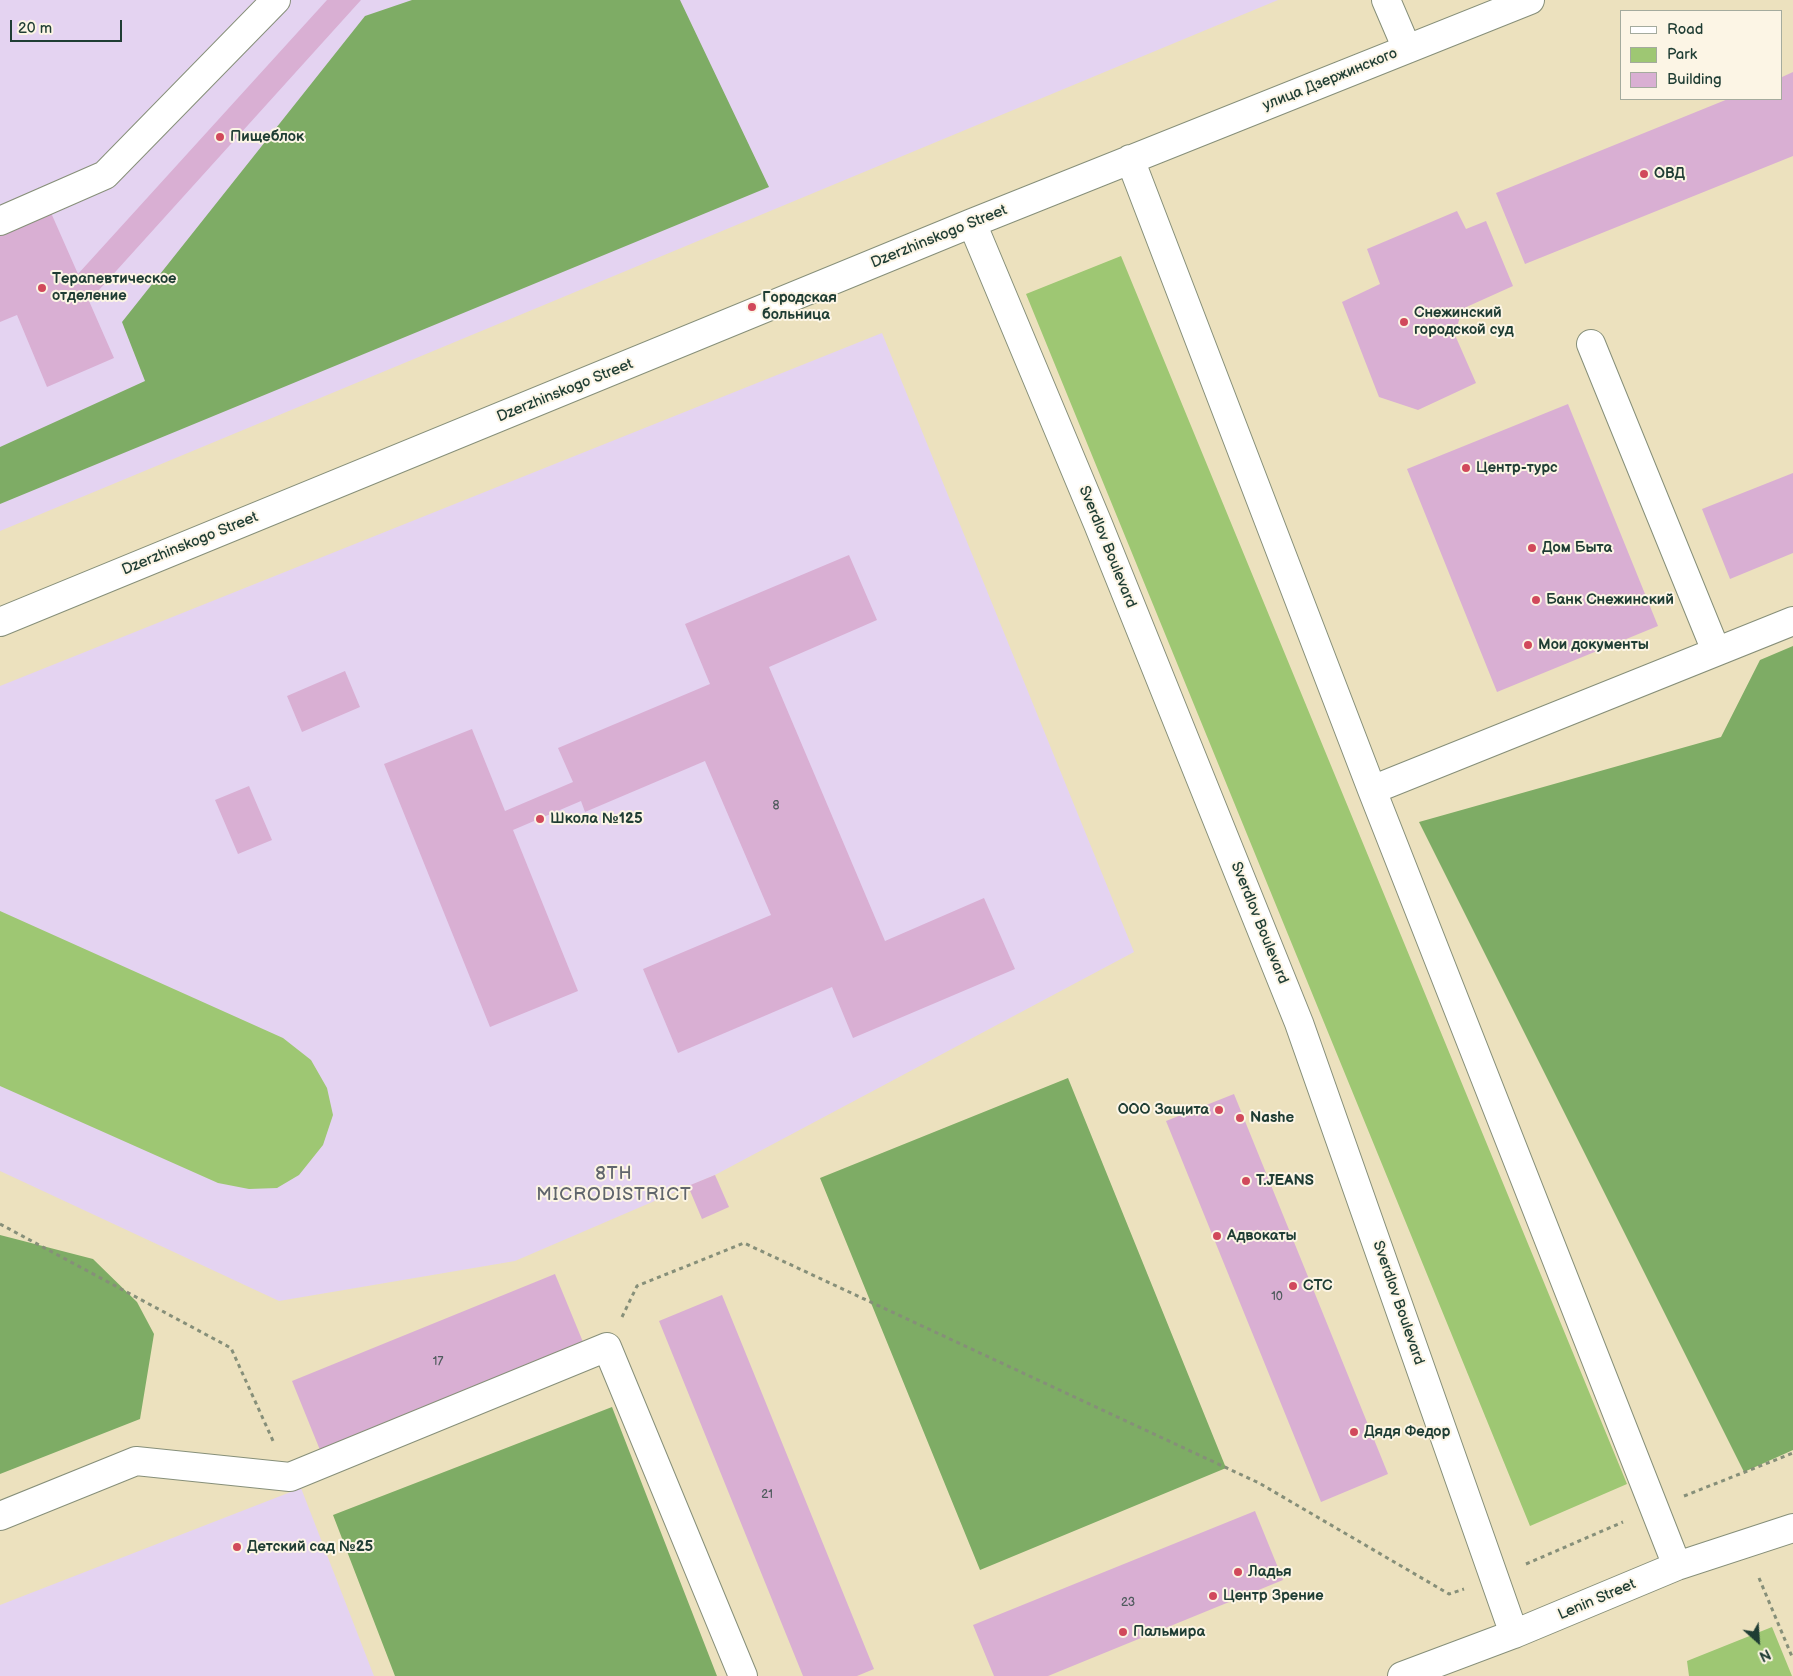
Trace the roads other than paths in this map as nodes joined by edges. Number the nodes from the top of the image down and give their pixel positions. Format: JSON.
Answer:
{"nodes":[{"id":1,"x":276,"y":0,"type":"edge"},
{"id":2,"x":1386,"y":0,"type":"edge"},
{"id":3,"x":1530,"y":0,"type":"edge"},
{"id":4,"x":1407,"y":49,"type":"junction"},
{"id":5,"x":1130,"y":159,"type":"junction"},
{"id":6,"x":0,"y":221,"type":"edge"},
{"id":7,"x":972,"y":223,"type":"junction"},
{"id":8,"x":1591,"y":344,"type":"dead end"},
{"id":9,"x":1793,"y":621,"type":"edge"},
{"id":10,"x":0,"y":622,"type":"edge"},
{"id":11,"x":1716,"y":651,"type":"junction"},
{"id":12,"x":1372,"y":790,"type":"junction"},
{"id":13,"x":0,"y":1516,"type":"edge"},
{"id":14,"x":1793,"y":1528,"type":"edge"},
{"id":15,"x":1677,"y":1566,"type":"junction"},
{"id":16,"x":1514,"y":1634,"type":"junction"},
{"id":17,"x":743,"y":1676,"type":"edge"},
{"id":18,"x":1402,"y":1676,"type":"edge"}],
"edges":[{"from":1,"to":6,"type":"street"},
{"from":2,"to":4,"type":"street"},
{"from":3,"to":4,"type":"street","name":"улица Дзержинского"},
{"from":4,"to":5,"type":"street","name":"улица Дзержинского"},
{"from":5,"to":7,"type":"street","name":"Dzerzhinskogo Street"},
{"from":5,"to":12,"type":"street"},
{"from":7,"to":10,"type":"street","name":"Dzerzhinskogo Street"},
{"from":7,"to":16,"type":"street","name":"Sverdlov Boulevard"},
{"from":8,"to":11,"type":"street"},
{"from":9,"to":11,"type":"street"},
{"from":11,"to":12,"type":"street"},
{"from":12,"to":15,"type":"street"},
{"from":13,"to":17,"type":"street"},
{"from":14,"to":15,"type":"street","name":"Lenin Street"},
{"from":15,"to":16,"type":"street","name":"Lenin Street"},
{"from":16,"to":18,"type":"street","name":"Lenin Street"}]}
